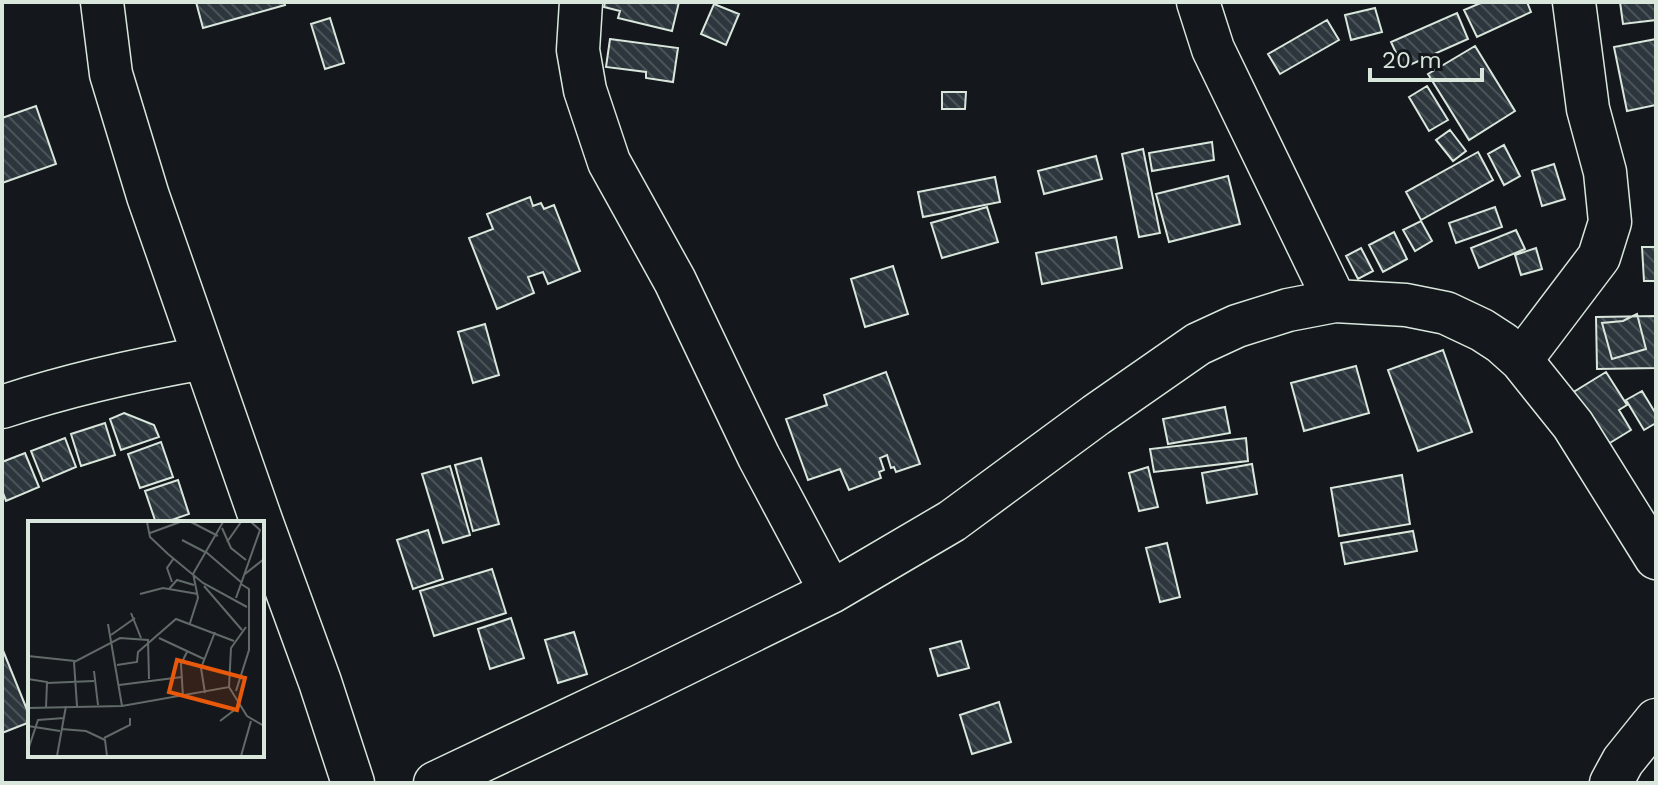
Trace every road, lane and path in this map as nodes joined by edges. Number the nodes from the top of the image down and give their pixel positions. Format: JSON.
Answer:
{"nodes":[{"id":1,"x":102,"y":2,"type":"edge"},
{"id":2,"x":581,"y":2,"type":"edge"},
{"id":3,"x":1574,"y":2,"type":"edge"},
{"id":4,"x":1200,"y":3,"type":"edge"},
{"id":5,"x":1335,"y":301,"type":"junction"},
{"id":6,"x":204,"y":358,"type":"junction"},
{"id":7,"x":1521,"y":360,"type":"junction"},
{"id":8,"x":2,"y":407,"type":"edge"},
{"id":9,"x":261,"y":521,"type":"edge"},
{"id":10,"x":264,"y":528,"type":"edge"},
{"id":11,"x":1656,"y":558,"type":"edge"},
{"id":12,"x":831,"y":592,"type":"junction"},
{"id":13,"x":1656,"y":720,"type":"edge"},
{"id":14,"x":353,"y":783,"type":"edge"},
{"id":15,"x":435,"y":783,"type":"edge"},
{"id":16,"x":1611,"y":783,"type":"edge"}],
"edges":[{"from":1,"to":6,"type":"street"},
{"from":2,"to":12,"type":"street"},
{"from":3,"to":7,"type":"street"},
{"from":4,"to":5,"type":"street"},
{"from":5,"to":7,"type":"street"},
{"from":5,"to":12,"type":"street"},
{"from":6,"to":8,"type":"street"},
{"from":6,"to":9,"type":"street"},
{"from":7,"to":11,"type":"street"},
{"from":10,"to":14,"type":"street"},
{"from":12,"to":15,"type":"street"},
{"from":13,"to":16,"type":"street"}]}
